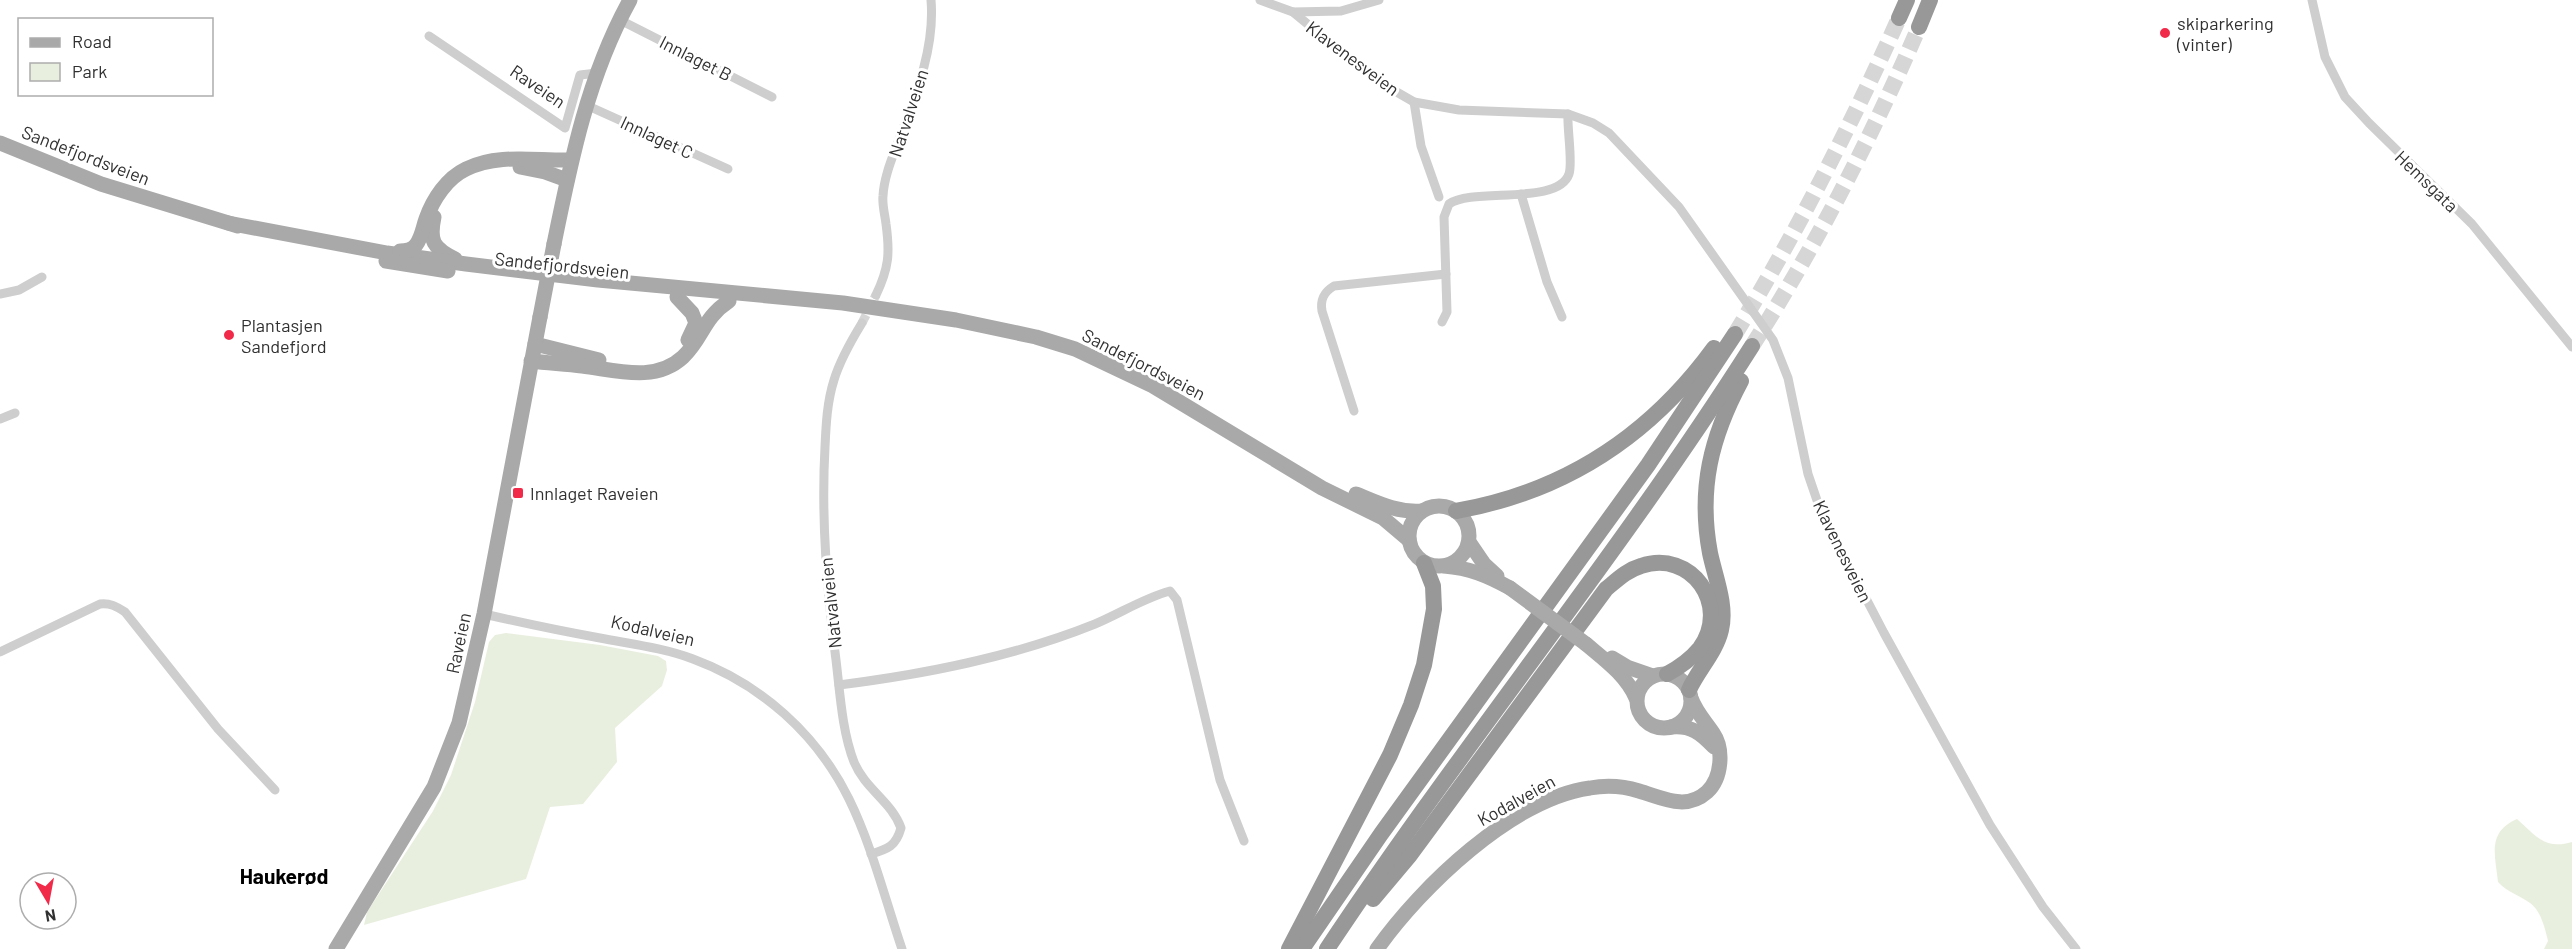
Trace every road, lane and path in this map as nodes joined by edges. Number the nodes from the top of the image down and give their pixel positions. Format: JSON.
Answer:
{"nodes":[{"id":1,"x":931,"y":0,"type":"edge"},
{"id":2,"x":1260,"y":0,"type":"edge"},
{"id":3,"x":1379,"y":0,"type":"edge"},
{"id":4,"x":1906,"y":0,"type":"edge"},
{"id":5,"x":1930,"y":0,"type":"edge"},
{"id":6,"x":2312,"y":0,"type":"edge"},
{"id":7,"x":626,"y":2,"type":"edge"},
{"id":8,"x":1293,"y":12,"type":"junction"},
{"id":9,"x":1899,"y":18,"type":"tunnel mouth"},
{"id":10,"x":620,"y":20,"type":"junction"},
{"id":11,"x":1919,"y":27,"type":"tunnel mouth"},
{"id":12,"x":429,"y":36,"type":"dead end"},
{"id":13,"x":597,"y":73,"type":"junction"},
{"id":14,"x":772,"y":97,"type":"dead end"},
{"id":15,"x":1414,"y":102,"type":"junction"},
{"id":16,"x":586,"y":105,"type":"junction"},
{"id":17,"x":1568,"y":114,"type":"junction"},
{"id":18,"x":0,"y":143,"type":"edge"},
{"id":19,"x":571,"y":160,"type":"junction"},
{"id":20,"x":728,"y":170,"type":"dead end"},
{"id":21,"x":567,"y":180,"type":"junction"},
{"id":22,"x":1521,"y":194,"type":"junction"},
{"id":23,"x":1439,"y":196,"type":"dead end"},
{"id":24,"x":228,"y":223,"type":"junction"},
{"id":25,"x":387,"y":253,"type":"junction"},
{"id":26,"x":466,"y":264,"type":"junction"},
{"id":27,"x":1446,"y":274,"type":"junction"},
{"id":28,"x":42,"y":277,"type":"dead end"},
{"id":29,"x":0,"y":294,"type":"edge"},
{"id":30,"x":876,"y":295,"type":"tunnel mouth"},
{"id":31,"x":677,"y":297,"type":"junction"},
{"id":32,"x":729,"y":301,"type":"junction"},
{"id":33,"x":897,"y":312,"type":"junction"},
{"id":34,"x":1562,"y":317,"type":"dead end"},
{"id":35,"x":1442,"y":322,"type":"dead end"},
{"id":36,"x":862,"y":323,"type":"tunnel mouth"},
{"id":37,"x":535,"y":344,"type":"junction"},
{"id":38,"x":2572,"y":347,"type":"edge"},
{"id":39,"x":531,"y":361,"type":"junction"},
{"id":40,"x":1354,"y":411,"type":"dead end"},
{"id":41,"x":15,"y":413,"type":"dead end"},
{"id":42,"x":0,"y":419,"type":"edge"},
{"id":43,"x":1261,"y":450,"type":"junction"},
{"id":44,"x":1422,"y":511,"type":"junction"},
{"id":45,"x":1456,"y":511,"type":"junction"},
{"id":46,"x":1408,"y":540,"type":"junction"},
{"id":47,"x":1468,"y":542,"type":"junction"},
{"id":48,"x":1424,"y":562,"type":"junction"},
{"id":49,"x":1444,"y":566,"type":"junction"},
{"id":50,"x":1510,"y":588,"type":"junction"},
{"id":51,"x":484,"y":614,"type":"junction"},
{"id":52,"x":1586,"y":644,"type":"junction"},
{"id":53,"x":0,"y":652,"type":"edge"},
{"id":54,"x":1660,"y":674,"type":"junction"},
{"id":55,"x":839,"y":685,"type":"junction"},
{"id":56,"x":1690,"y":694,"type":"junction"},
{"id":57,"x":1636,"y":698,"type":"junction"},
{"id":58,"x":1669,"y":727,"type":"junction"},
{"id":59,"x":1718,"y":752,"type":"junction"},
{"id":60,"x":275,"y":790,"type":"dead end"},
{"id":61,"x":1244,"y":841,"type":"dead end"},
{"id":62,"x":871,"y":854,"type":"junction"},
{"id":63,"x":336,"y":949,"type":"edge"},
{"id":64,"x":902,"y":949,"type":"edge"},
{"id":65,"x":1288,"y":949,"type":"edge"},
{"id":66,"x":1302,"y":949,"type":"edge"},
{"id":67,"x":1326,"y":949,"type":"edge"},
{"id":68,"x":1338,"y":949,"type":"edge"},
{"id":69,"x":1377,"y":949,"type":"edge"},
{"id":70,"x":2076,"y":949,"type":"edge"}],
"edges":[{"from":1,"to":30,"type":"street","name":"Natvalveien"},
{"from":2,"to":8,"type":"street","name":"Klavenesveien"},
{"from":3,"to":8,"type":"street"},
{"from":4,"to":9,"type":"highway"},
{"from":5,"to":11,"type":"highway"},
{"from":6,"to":38,"type":"street","name":"Hemsgata"},
{"from":7,"to":10,"type":"main road","name":"Raveien"},
{"from":8,"to":15,"type":"street","name":"Klavenesveien"},
{"from":10,"to":13,"type":"main road","name":"Raveien"},
{"from":10,"to":14,"type":"street","name":"Innlaget B"},
{"from":12,"to":13,"type":"street","name":"Raveien"},
{"from":13,"to":16,"type":"main road","name":"Raveien"},
{"from":15,"to":17,"type":"street","name":"Klavenesveien"},
{"from":15,"to":23,"type":"street","name":"Klavenesveien"},
{"from":16,"to":19,"type":"main road","name":"Raveien"},
{"from":16,"to":20,"type":"street","name":"Innlaget C"},
{"from":17,"to":22,"type":"street"},
{"from":17,"to":70,"type":"street","name":"Klavenesveien"},
{"from":18,"to":24,"type":"main road","name":"Sandefjordsveien"},
{"from":19,"to":21,"type":"main road","name":"Raveien"},
{"from":19,"to":25,"type":"main road"},
{"from":21,"to":26,"type":"main road"},
{"from":21,"to":37,"type":"main road","name":"Raveien","bridge":true},
{"from":22,"to":27,"type":"street"},
{"from":22,"to":34,"type":"street"},
{"from":24,"to":25,"type":"main road","name":"Sandefjordsveien"},
{"from":24,"to":31,"type":"main road","name":"Sandefjordsveien"},
{"from":25,"to":26,"type":"main road","name":"Sandefjordsveien"},
{"from":26,"to":33,"type":"main road","name":"Sandefjordsveien"},
{"from":27,"to":35,"type":"street"},
{"from":27,"to":40,"type":"street"},
{"from":28,"to":29,"type":"street"},
{"from":31,"to":32,"type":"main road","name":"Sandefjordsveien"},
{"from":31,"to":37,"type":"main road"},
{"from":32,"to":33,"type":"main road","name":"Sandefjordsveien"},
{"from":32,"to":39,"type":"main road"},
{"from":33,"to":43,"type":"main road","name":"Sandefjordsveien"},
{"from":36,"to":55,"type":"street","name":"Natvalveien"},
{"from":37,"to":39,"type":"main road","name":"Raveien"},
{"from":39,"to":51,"type":"main road","name":"Raveien"},
{"from":41,"to":42,"type":"street"},
{"from":43,"to":44,"type":"main road","name":"Sandefjordsveien"},
{"from":43,"to":46,"type":"main road","name":"Sandefjordsveien"},
{"from":44,"to":45,"type":"main road"},
{"from":44,"to":46,"type":"main road"},
{"from":45,"to":47,"type":"main road"},
{"from":45,"to":66,"type":"highway"},
{"from":46,"to":48,"type":"main road"},
{"from":47,"to":49,"type":"main road"},
{"from":47,"to":50,"type":"main road"},
{"from":48,"to":49,"type":"main road"},
{"from":48,"to":65,"type":"highway"},
{"from":49,"to":50,"type":"main road"},
{"from":50,"to":52,"type":"main road","bridge":true},
{"from":51,"to":62,"type":"street","name":"Kodalveien"},
{"from":51,"to":63,"type":"main road","name":"Raveien"},
{"from":52,"to":54,"type":"main road"},
{"from":52,"to":57,"type":"main road"},
{"from":53,"to":60,"type":"street"},
{"from":54,"to":56,"type":"main road"},
{"from":54,"to":57,"type":"main road"},
{"from":54,"to":68,"type":"highway"},
{"from":55,"to":61,"type":"street"},
{"from":55,"to":62,"type":"street","name":"Natvalveien"},
{"from":56,"to":58,"type":"main road"},
{"from":56,"to":59,"type":"main road","name":"Kodalveien"},
{"from":56,"to":67,"type":"highway"},
{"from":57,"to":58,"type":"main road"},
{"from":58,"to":59,"type":"main road"},
{"from":59,"to":69,"type":"main road","name":"Kodalveien"},
{"from":62,"to":64,"type":"street","name":"Kodalveien"}]}
